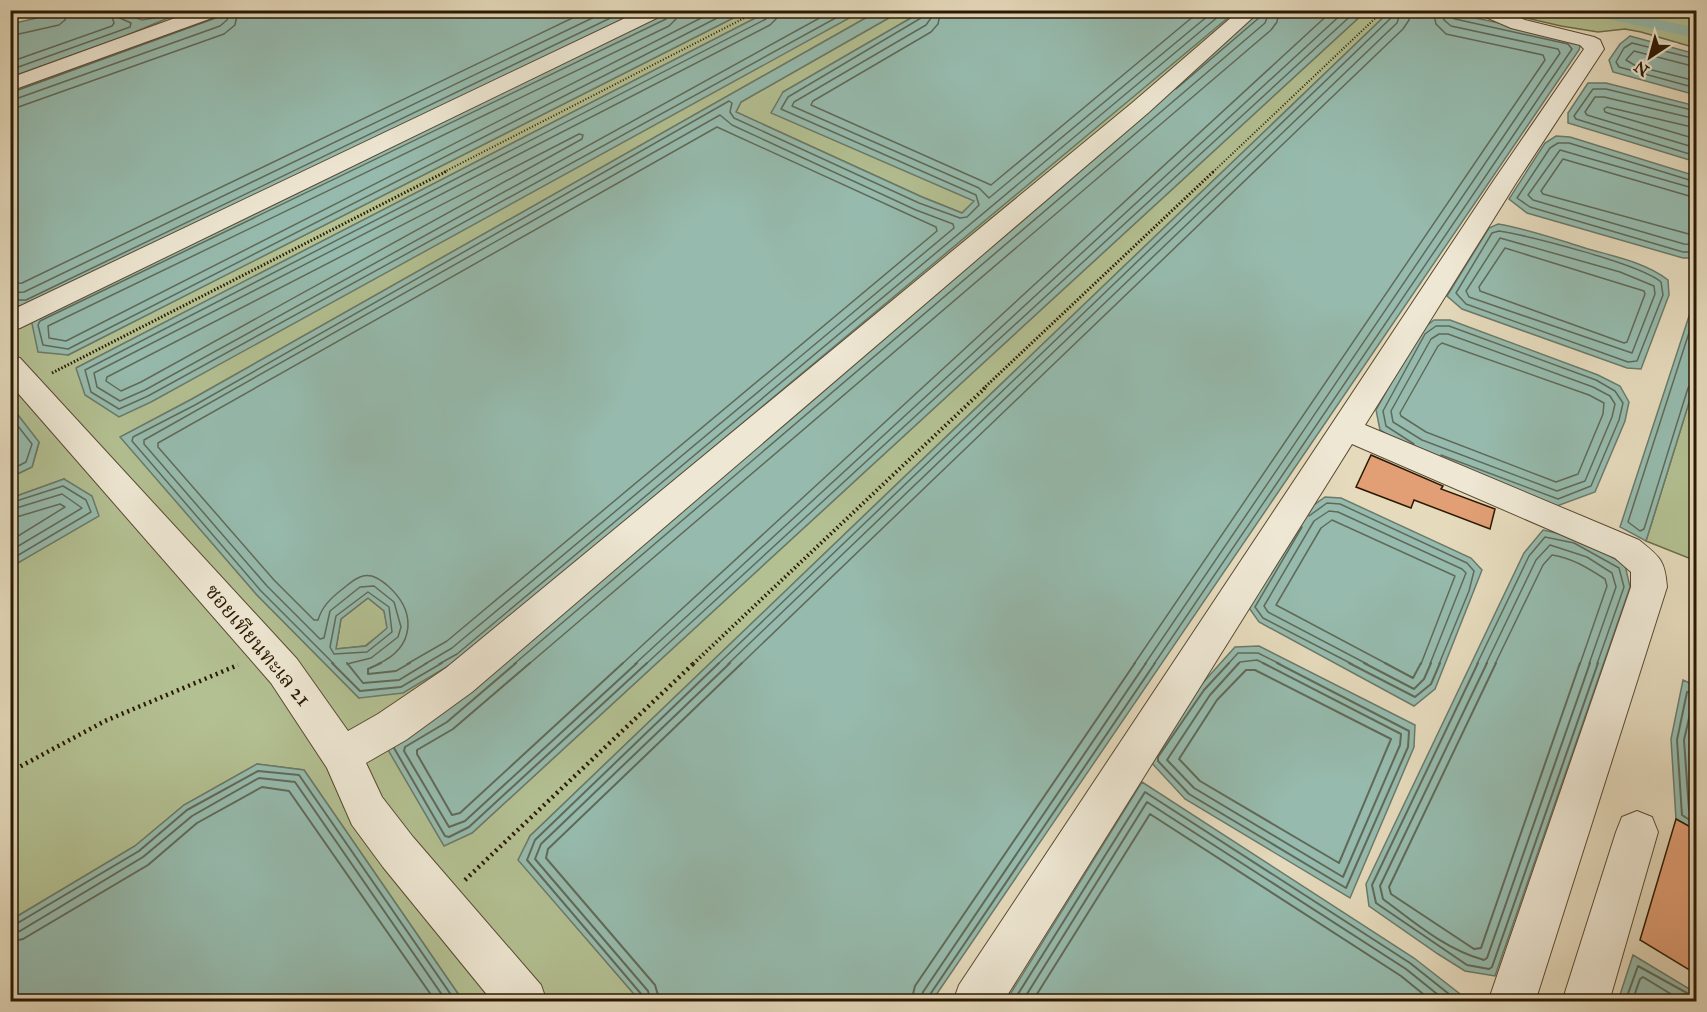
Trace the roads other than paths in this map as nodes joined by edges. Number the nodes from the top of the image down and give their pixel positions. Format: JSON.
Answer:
{"nodes":[{"id":1,"x":216,"y":10,"type":"edge"},
{"id":2,"x":658,"y":10,"type":"edge"},
{"id":3,"x":1252,"y":10,"type":"edge"},
{"id":4,"x":1488,"y":11,"type":"edge"},
{"id":5,"x":10,"y":85,"type":"edge"},
{"id":6,"x":10,"y":322,"type":"edge"},
{"id":7,"x":20,"y":375,"type":"edge"},
{"id":8,"x":1347,"y":429,"type":"junction"},
{"id":9,"x":342,"y":756,"type":"junction"},
{"id":10,"x":1637,"y":832,"type":"dead end"},
{"id":11,"x":524,"y":1002,"type":"edge"},
{"id":12,"x":976,"y":1002,"type":"edge"},
{"id":13,"x":1511,"y":1002,"type":"edge"},
{"id":14,"x":1585,"y":1002,"type":"edge"}],
"edges":[{"from":1,"to":5,"type":"street"},
{"from":2,"to":6,"type":"street"},
{"from":3,"to":9,"type":"street"},
{"from":4,"to":8,"type":"street"},
{"from":7,"to":9,"type":"street","name":"ซอยเทียนทะเล 21"},
{"from":8,"to":12,"type":"street"},
{"from":8,"to":13,"type":"street"},
{"from":9,"to":11,"type":"street","name":"ซอยเทียนทะเล 21"},
{"from":10,"to":14,"type":"street"}]}
